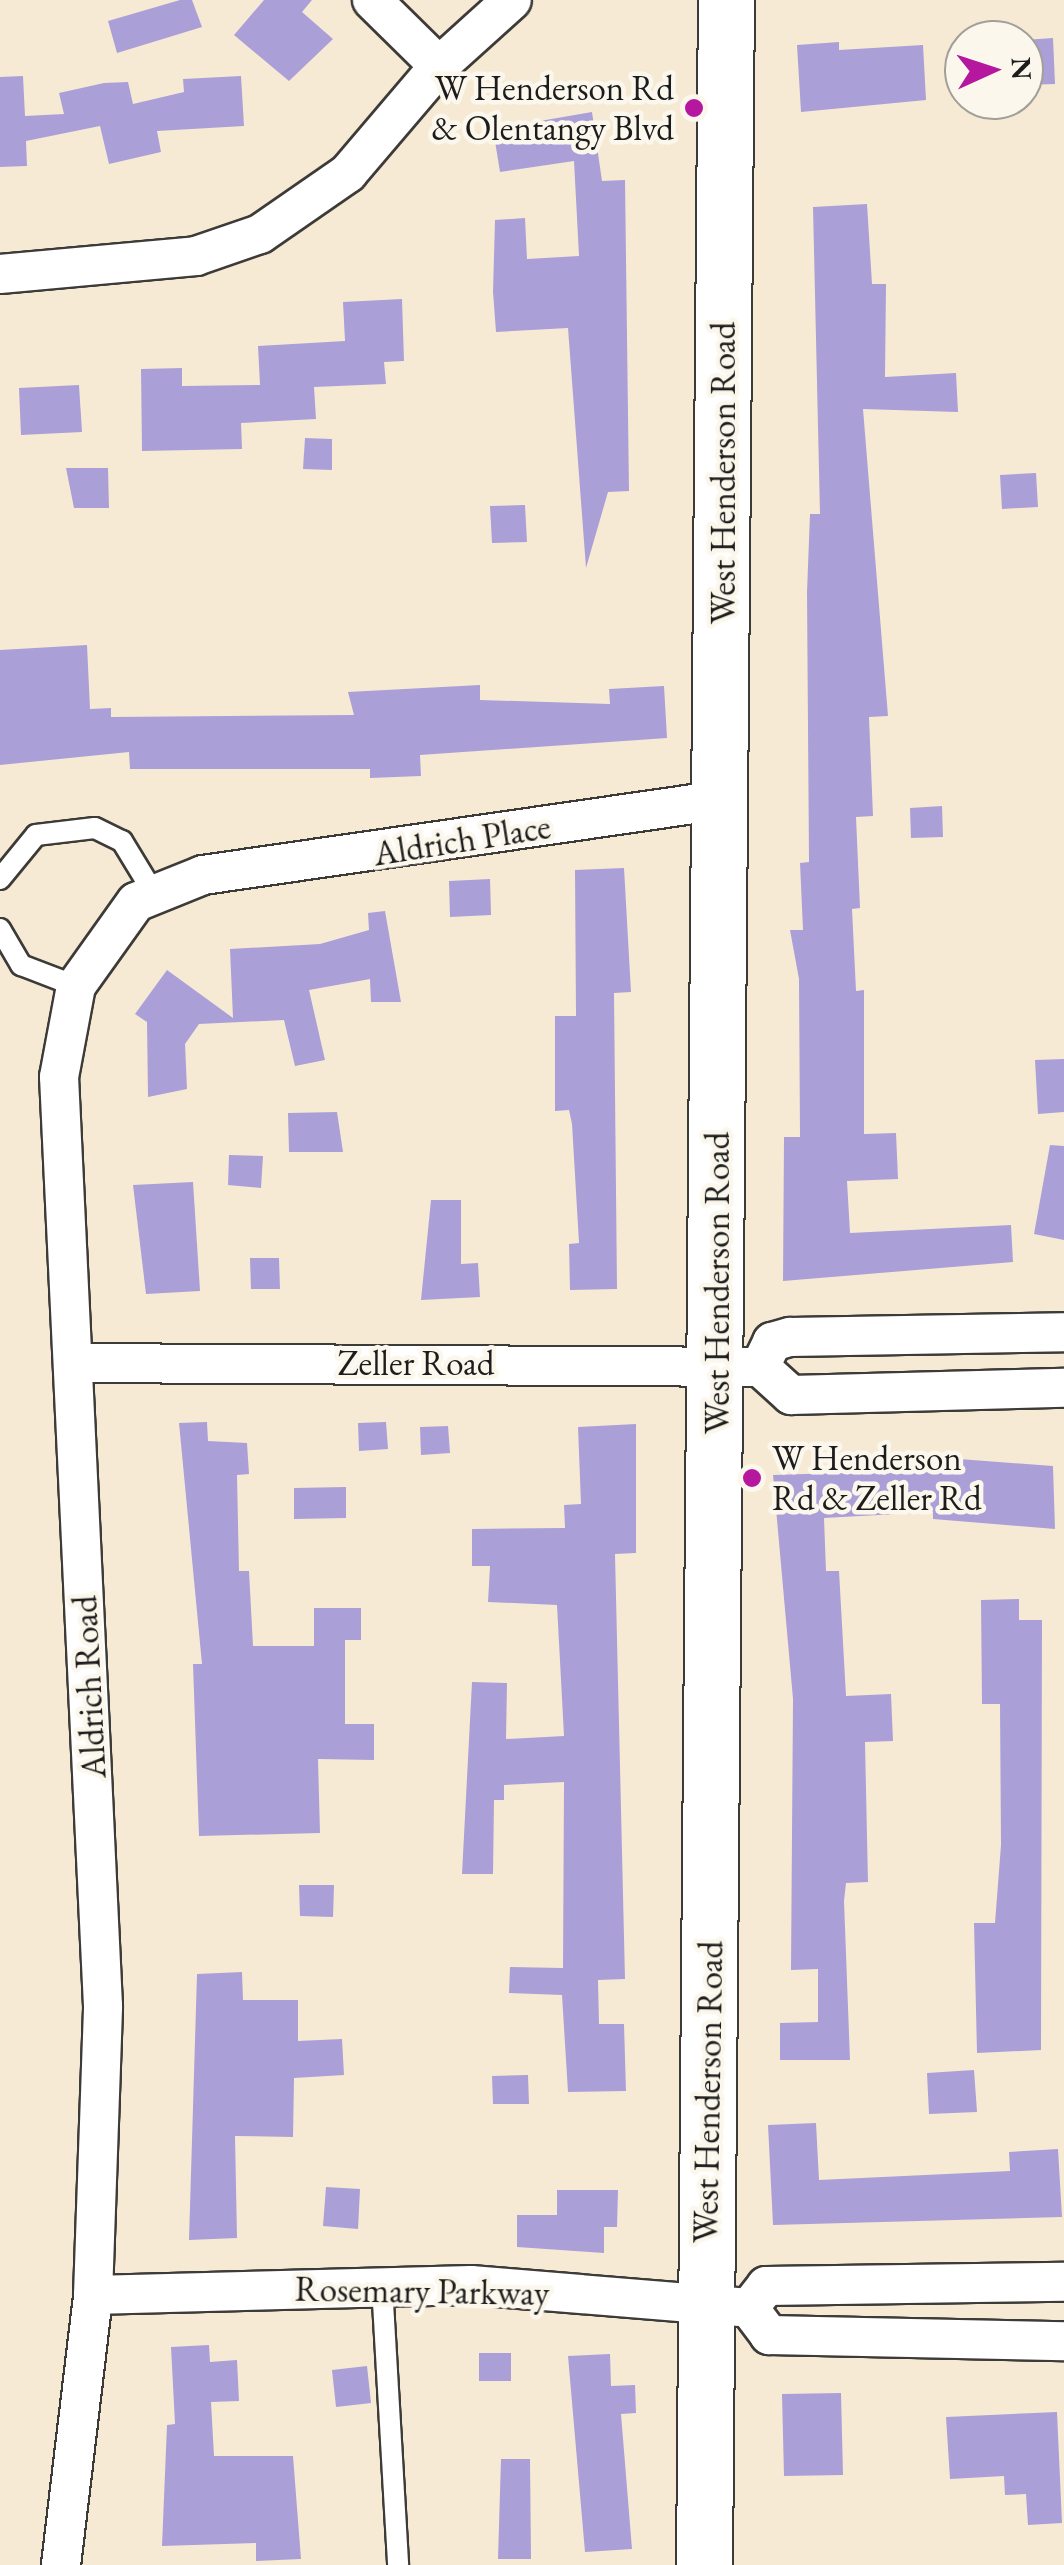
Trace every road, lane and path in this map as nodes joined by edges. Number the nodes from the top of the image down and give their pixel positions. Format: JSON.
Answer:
{"nodes":[{"id":1,"x":372,"y":0,"type":"edge"},
{"id":2,"x":512,"y":0,"type":"edge"},
{"id":3,"x":726,"y":0,"type":"edge"},
{"id":4,"x":440,"y":66,"type":"junction"},
{"id":5,"x":0,"y":274,"type":"edge"},
{"id":6,"x":721,"y":800,"type":"junction"},
{"id":7,"x":0,"y":879,"type":"edge"},
{"id":8,"x":153,"y":892,"type":"junction"},
{"id":9,"x":0,"y":929,"type":"edge"},
{"id":10,"x":76,"y":986,"type":"junction"},
{"id":11,"x":1064,"y":1332,"type":"edge"},
{"id":12,"x":73,"y":1363,"type":"junction"},
{"id":13,"x":738,"y":1368,"type":"junction"},
{"id":14,"x":1064,"y":1388,"type":"edge"},
{"id":15,"x":1064,"y":2282,"type":"edge"},
{"id":16,"x":382,"y":2285,"type":"junction"},
{"id":17,"x":93,"y":2296,"type":"junction"},
{"id":18,"x":728,"y":2306,"type":"junction"},
{"id":19,"x":1064,"y":2341,"type":"edge"},
{"id":20,"x":61,"y":2565,"type":"edge"},
{"id":21,"x":398,"y":2565,"type":"edge"},
{"id":22,"x":704,"y":2565,"type":"edge"}],
"edges":[{"from":1,"to":4,"type":"street"},
{"from":2,"to":4,"type":"street"},
{"from":3,"to":6,"type":"main road","name":"West Henderson Road"},
{"from":4,"to":5,"type":"street"},
{"from":6,"to":8,"type":"street","name":"Aldrich Place"},
{"from":6,"to":13,"type":"main road","name":"West Henderson Road"},
{"from":7,"to":8,"type":"lane"},
{"from":8,"to":10,"type":"street","name":"Aldrich Road"},
{"from":9,"to":10,"type":"lane"},
{"from":10,"to":12,"type":"street","name":"Aldrich Road"},
{"from":11,"to":13,"type":"street"},
{"from":12,"to":13,"type":"street","name":"Zeller Road"},
{"from":12,"to":17,"type":"street","name":"Aldrich Road"},
{"from":13,"to":14,"type":"street"},
{"from":13,"to":18,"type":"main road","name":"West Henderson Road"},
{"from":15,"to":18,"type":"street"},
{"from":16,"to":17,"type":"street","name":"Rosemary Parkway"},
{"from":16,"to":18,"type":"street","name":"Rosemary Parkway"},
{"from":16,"to":21,"type":"lane"},
{"from":17,"to":20,"type":"street","name":"Aldrich Road"},
{"from":18,"to":19,"type":"street"},
{"from":18,"to":22,"type":"main road","name":"West Henderson Road"}]}
